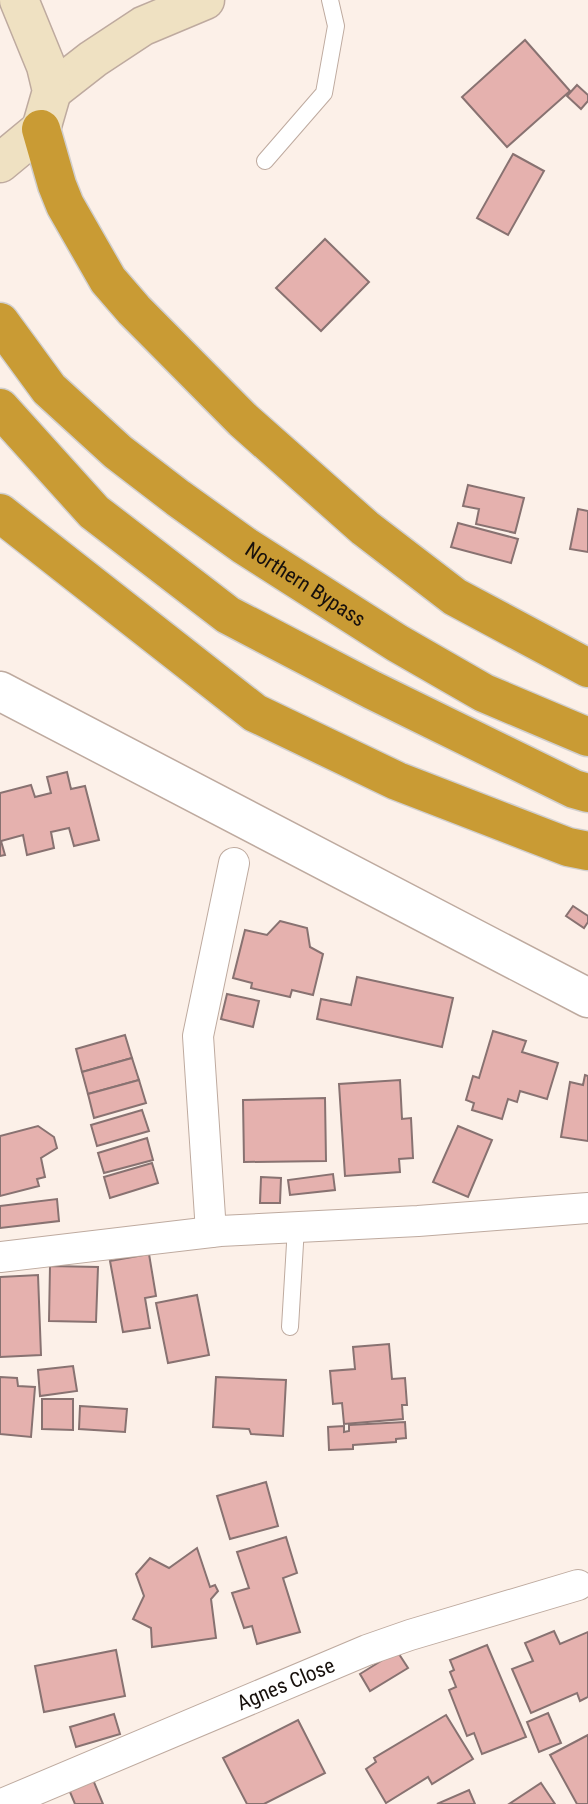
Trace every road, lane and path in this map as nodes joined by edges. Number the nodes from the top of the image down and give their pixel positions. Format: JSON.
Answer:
{"nodes":[{"id":1,"x":19,"y":0,"type":"edge"},
{"id":2,"x":205,"y":0,"type":"edge"},
{"id":3,"x":330,"y":0,"type":"edge"},
{"id":4,"x":52,"y":91,"type":"junction"},
{"id":5,"x":41,"y":129,"type":"junction"},
{"id":6,"x":265,"y":161,"type":"dead end"},
{"id":7,"x":0,"y":163,"type":"edge"},
{"id":8,"x":0,"y":322,"type":"edge"},
{"id":9,"x":0,"y":408,"type":"edge"},
{"id":10,"x":0,"y":513,"type":"edge"},
{"id":11,"x":580,"y":662,"type":"edge"},
{"id":12,"x":3,"y":696,"type":"edge"},
{"id":13,"x":588,"y":737,"type":"edge"},
{"id":14,"x":588,"y":793,"type":"edge"},
{"id":15,"x":588,"y":850,"type":"edge"},
{"id":16,"x":234,"y":863,"type":"dead end"},
{"id":17,"x":588,"y":998,"type":"edge"},
{"id":18,"x":588,"y":1208,"type":"edge"},
{"id":19,"x":296,"y":1227,"type":"junction"},
{"id":20,"x":211,"y":1232,"type":"junction"},
{"id":21,"x":0,"y":1257,"type":"edge"},
{"id":22,"x":290,"y":1328,"type":"dead end"},
{"id":23,"x":578,"y":1585,"type":"dead end"},
{"id":24,"x":2,"y":1804,"type":"edge"}],
"edges":[{"from":1,"to":4,"type":"main road"},
{"from":2,"to":4,"type":"main road"},
{"from":3,"to":6,"type":"lane"},
{"from":4,"to":5,"type":"main road"},
{"from":5,"to":7,"type":"main road"},
{"from":5,"to":11,"type":"highway"},
{"from":8,"to":13,"type":"highway","name":"Northern Bypass"},
{"from":9,"to":14,"type":"highway"},
{"from":10,"to":15,"type":"highway"},
{"from":12,"to":17,"type":"street"},
{"from":16,"to":20,"type":"street"},
{"from":18,"to":19,"type":"street"},
{"from":19,"to":20,"type":"street"},
{"from":19,"to":22,"type":"lane"},
{"from":20,"to":21,"type":"street"},
{"from":23,"to":24,"type":"street","name":"Agnes Close"}]}
